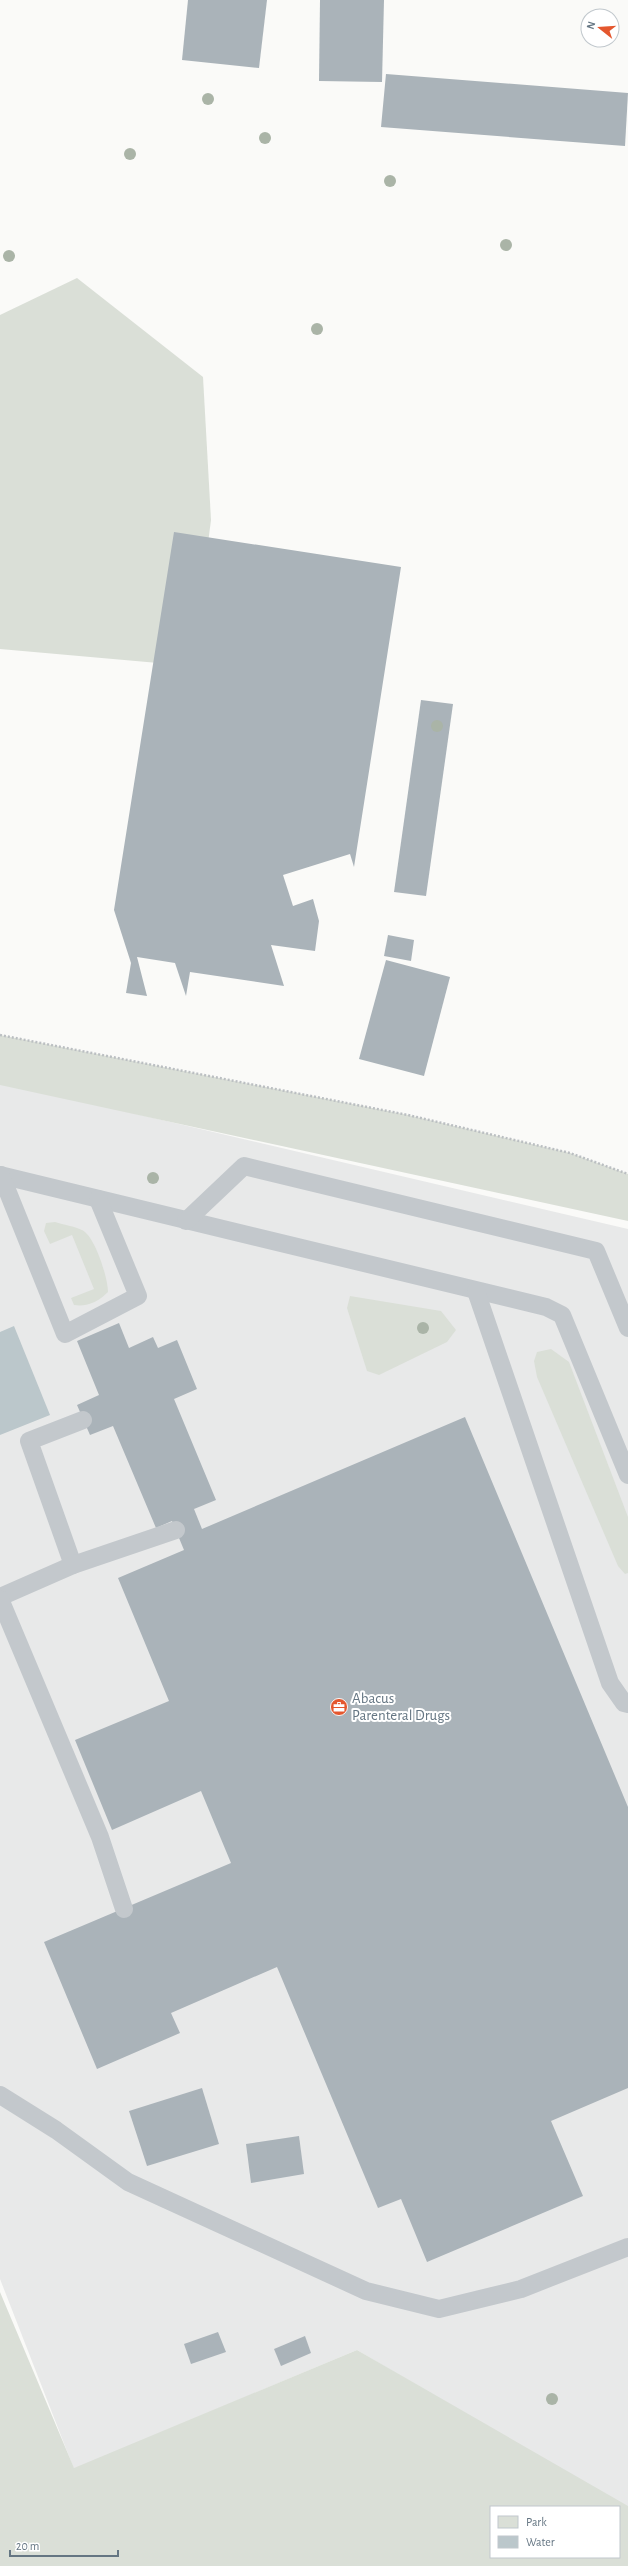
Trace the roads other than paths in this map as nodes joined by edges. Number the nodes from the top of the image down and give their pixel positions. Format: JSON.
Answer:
{"nodes":[{"id":1,"x":0,"y":1175,"type":"edge"},
{"id":2,"x":98,"y":1199,"type":"junction"},
{"id":3,"x":186,"y":1221,"type":"junction"},
{"id":4,"x":476,"y":1291,"type":"junction"},
{"id":5,"x":628,"y":1328,"type":"edge"},
{"id":6,"x":83,"y":1420,"type":"dead end"},
{"id":7,"x":628,"y":1475,"type":"edge"},
{"id":8,"x":176,"y":1530,"type":"dead end"},
{"id":9,"x":73,"y":1565,"type":"junction"},
{"id":10,"x":0,"y":1598,"type":"edge"},
{"id":11,"x":628,"y":1704,"type":"edge"},
{"id":12,"x":124,"y":1909,"type":"dead end"},
{"id":13,"x":0,"y":2095,"type":"edge"},
{"id":14,"x":628,"y":2247,"type":"edge"}],
"edges":[{"from":1,"to":2,"type":"lane"},
{"from":1,"to":2,"type":"lane"},
{"from":2,"to":3,"type":"lane"},
{"from":3,"to":4,"type":"lane"},
{"from":3,"to":5,"type":"lane"},
{"from":4,"to":7,"type":"lane"},
{"from":4,"to":11,"type":"lane"},
{"from":6,"to":9,"type":"lane"},
{"from":8,"to":9,"type":"lane"},
{"from":9,"to":10,"type":"lane"},
{"from":10,"to":12,"type":"lane"},
{"from":13,"to":14,"type":"lane"}]}
